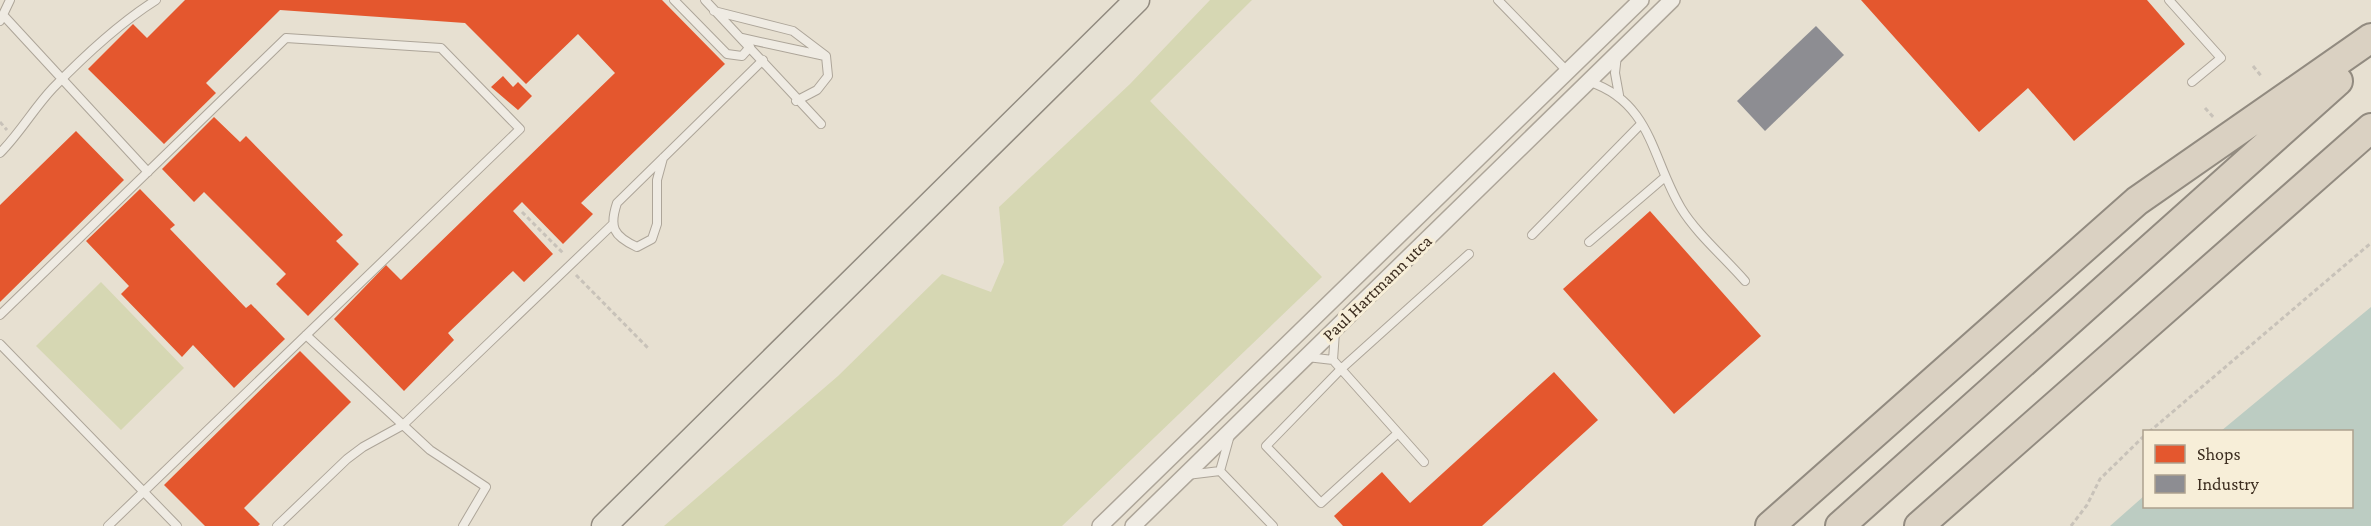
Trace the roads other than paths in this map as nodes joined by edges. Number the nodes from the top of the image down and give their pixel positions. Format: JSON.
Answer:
{"nodes":[{"id":1,"x":10,"y":0,"type":"edge"},
{"id":2,"x":156,"y":0,"type":"edge"},
{"id":3,"x":674,"y":0,"type":"edge"},
{"id":4,"x":705,"y":0,"type":"edge"},
{"id":5,"x":711,"y":0,"type":"edge"},
{"id":6,"x":1137,"y":0,"type":"edge"},
{"id":7,"x":1498,"y":0,"type":"edge"},
{"id":8,"x":1641,"y":0,"type":"edge"},
{"id":9,"x":1672,"y":0,"type":"edge"},
{"id":10,"x":2169,"y":0,"type":"edge"},
{"id":11,"x":714,"y":11,"type":"junction"},
{"id":12,"x":2,"y":18,"type":"edge"},
{"id":13,"x":741,"y":38,"type":"junction"},
{"id":14,"x":2371,"y":38,"type":"edge"},
{"id":15,"x":750,"y":47,"type":"junction"},
{"id":16,"x":2371,"y":51,"type":"edge"},
{"id":17,"x":1619,"y":52,"type":"junction"},
{"id":18,"x":826,"y":56,"type":"junction"},
{"id":19,"x":764,"y":60,"type":"junction"},
{"id":20,"x":1567,"y":71,"type":"junction"},
{"id":21,"x":62,"y":79,"type":"junction"},
{"id":22,"x":1590,"y":82,"type":"junction"},
{"id":23,"x":2192,"y":82,"type":"dead end"},
{"id":24,"x":1619,"y":95,"type":"junction"},
{"id":25,"x":796,"y":101,"type":"junction"},
{"id":26,"x":821,"y":124,"type":"dead end"},
{"id":27,"x":1641,"y":124,"type":"junction"},
{"id":28,"x":2371,"y":128,"type":"edge"},
{"id":29,"x":0,"y":153,"type":"edge"},
{"id":30,"x":663,"y":158,"type":"junction"},
{"id":31,"x":148,"y":172,"type":"junction"},
{"id":32,"x":1665,"y":177,"type":"junction"},
{"id":33,"x":612,"y":225,"type":"junction"},
{"id":34,"x":1532,"y":235,"type":"dead end"},
{"id":35,"x":1588,"y":242,"type":"dead end"},
{"id":36,"x":1469,"y":254,"type":"dead end"},
{"id":37,"x":1745,"y":281,"type":"dead end"},
{"id":38,"x":0,"y":315,"type":"edge"},
{"id":39,"x":1335,"y":329,"type":"junction"},
{"id":40,"x":306,"y":335,"type":"junction"},
{"id":41,"x":0,"y":344,"type":"edge"},
{"id":42,"x":1306,"y":357,"type":"junction"},
{"id":43,"x":1333,"y":360,"type":"junction"},
{"id":44,"x":1341,"y":369,"type":"junction"},
{"id":45,"x":2055,"y":407,"type":"junction"},
{"id":46,"x":403,"y":425,"type":"junction"},
{"id":47,"x":1231,"y":432,"type":"junction"},
{"id":48,"x":1398,"y":433,"type":"junction"},
{"id":49,"x":1424,"y":462,"type":"dead end"},
{"id":50,"x":1220,"y":471,"type":"junction"},
{"id":51,"x":1185,"y":476,"type":"junction"},
{"id":52,"x":144,"y":491,"type":"junction"},
{"id":53,"x":108,"y":526,"type":"edge"},
{"id":54,"x":177,"y":526,"type":"edge"},
{"id":55,"x":277,"y":526,"type":"edge"},
{"id":56,"x":463,"y":526,"type":"edge"},
{"id":57,"x":604,"y":526,"type":"edge"},
{"id":58,"x":1100,"y":526,"type":"edge"},
{"id":59,"x":1133,"y":526,"type":"edge"},
{"id":60,"x":1273,"y":526,"type":"edge"},
{"id":61,"x":1770,"y":526,"type":"edge"},
{"id":62,"x":1840,"y":526,"type":"edge"},
{"id":63,"x":1919,"y":526,"type":"edge"},
{"id":64,"x":1941,"y":526,"type":"edge"}],
"edges":[{"from":1,"to":12,"type":"lane"},
{"from":2,"to":21,"type":"lane"},
{"from":3,"to":15,"type":"lane"},
{"from":4,"to":11,"type":"lane"},
{"from":5,"to":11,"type":"lane"},
{"from":6,"to":57,"type":"main road"},
{"from":7,"to":20,"type":"lane"},
{"from":8,"to":20,"type":"street","name":"Paul Hartmann utca"},
{"from":9,"to":17,"type":"street","name":"Paul Hartmann utca"},
{"from":10,"to":23,"type":"lane"},
{"from":11,"to":13,"type":"lane"},
{"from":11,"to":18,"type":"lane"},
{"from":12,"to":21,"type":"lane"},
{"from":13,"to":15,"type":"lane"},
{"from":13,"to":18,"type":"lane"},
{"from":14,"to":61,"type":"highway"},
{"from":15,"to":19,"type":"lane"},
{"from":16,"to":62,"type":"highway"},
{"from":17,"to":22,"type":"street","name":"Paul Hartmann utca"},
{"from":17,"to":24,"type":"lane"},
{"from":18,"to":25,"type":"lane"},
{"from":19,"to":25,"type":"lane"},
{"from":19,"to":30,"type":"lane"},
{"from":20,"to":58,"type":"street","name":"Paul Hartmann utca"},
{"from":21,"to":29,"type":"lane"},
{"from":21,"to":31,"type":"lane"},
{"from":22,"to":24,"type":"lane"},
{"from":22,"to":39,"type":"street","name":"Paul Hartmann utca"},
{"from":24,"to":27,"type":"lane"},
{"from":25,"to":26,"type":"lane"},
{"from":27,"to":32,"type":"lane"},
{"from":27,"to":34,"type":"lane"},
{"from":28,"to":45,"type":"highway"},
{"from":30,"to":33,"type":"lane"},
{"from":30,"to":33,"type":"lane"},
{"from":31,"to":38,"type":"lane"},
{"from":31,"to":40,"type":"lane"},
{"from":32,"to":35,"type":"lane"},
{"from":32,"to":37,"type":"lane"},
{"from":33,"to":46,"type":"lane"},
{"from":36,"to":44,"type":"lane"},
{"from":39,"to":42,"type":"street","name":"Paul Hartmann utca"},
{"from":39,"to":43,"type":"lane"},
{"from":40,"to":46,"type":"lane"},
{"from":40,"to":52,"type":"lane"},
{"from":41,"to":52,"type":"lane"},
{"from":42,"to":43,"type":"lane"},
{"from":42,"to":47,"type":"street","name":"Paul Hartmann utca"},
{"from":43,"to":44,"type":"lane"},
{"from":44,"to":48,"type":"lane"},
{"from":44,"to":48,"type":"lane"},
{"from":45,"to":63,"type":"highway"},
{"from":45,"to":64,"type":"highway"},
{"from":46,"to":55,"type":"lane"},
{"from":46,"to":56,"type":"lane"},
{"from":47,"to":50,"type":"lane"},
{"from":47,"to":51,"type":"street","name":"Paul Hartmann utca"},
{"from":48,"to":49,"type":"lane"},
{"from":50,"to":51,"type":"lane"},
{"from":50,"to":60,"type":"lane"},
{"from":51,"to":59,"type":"street","name":"Paul Hartmann utca"},
{"from":52,"to":53,"type":"lane"},
{"from":52,"to":54,"type":"lane"}]}
